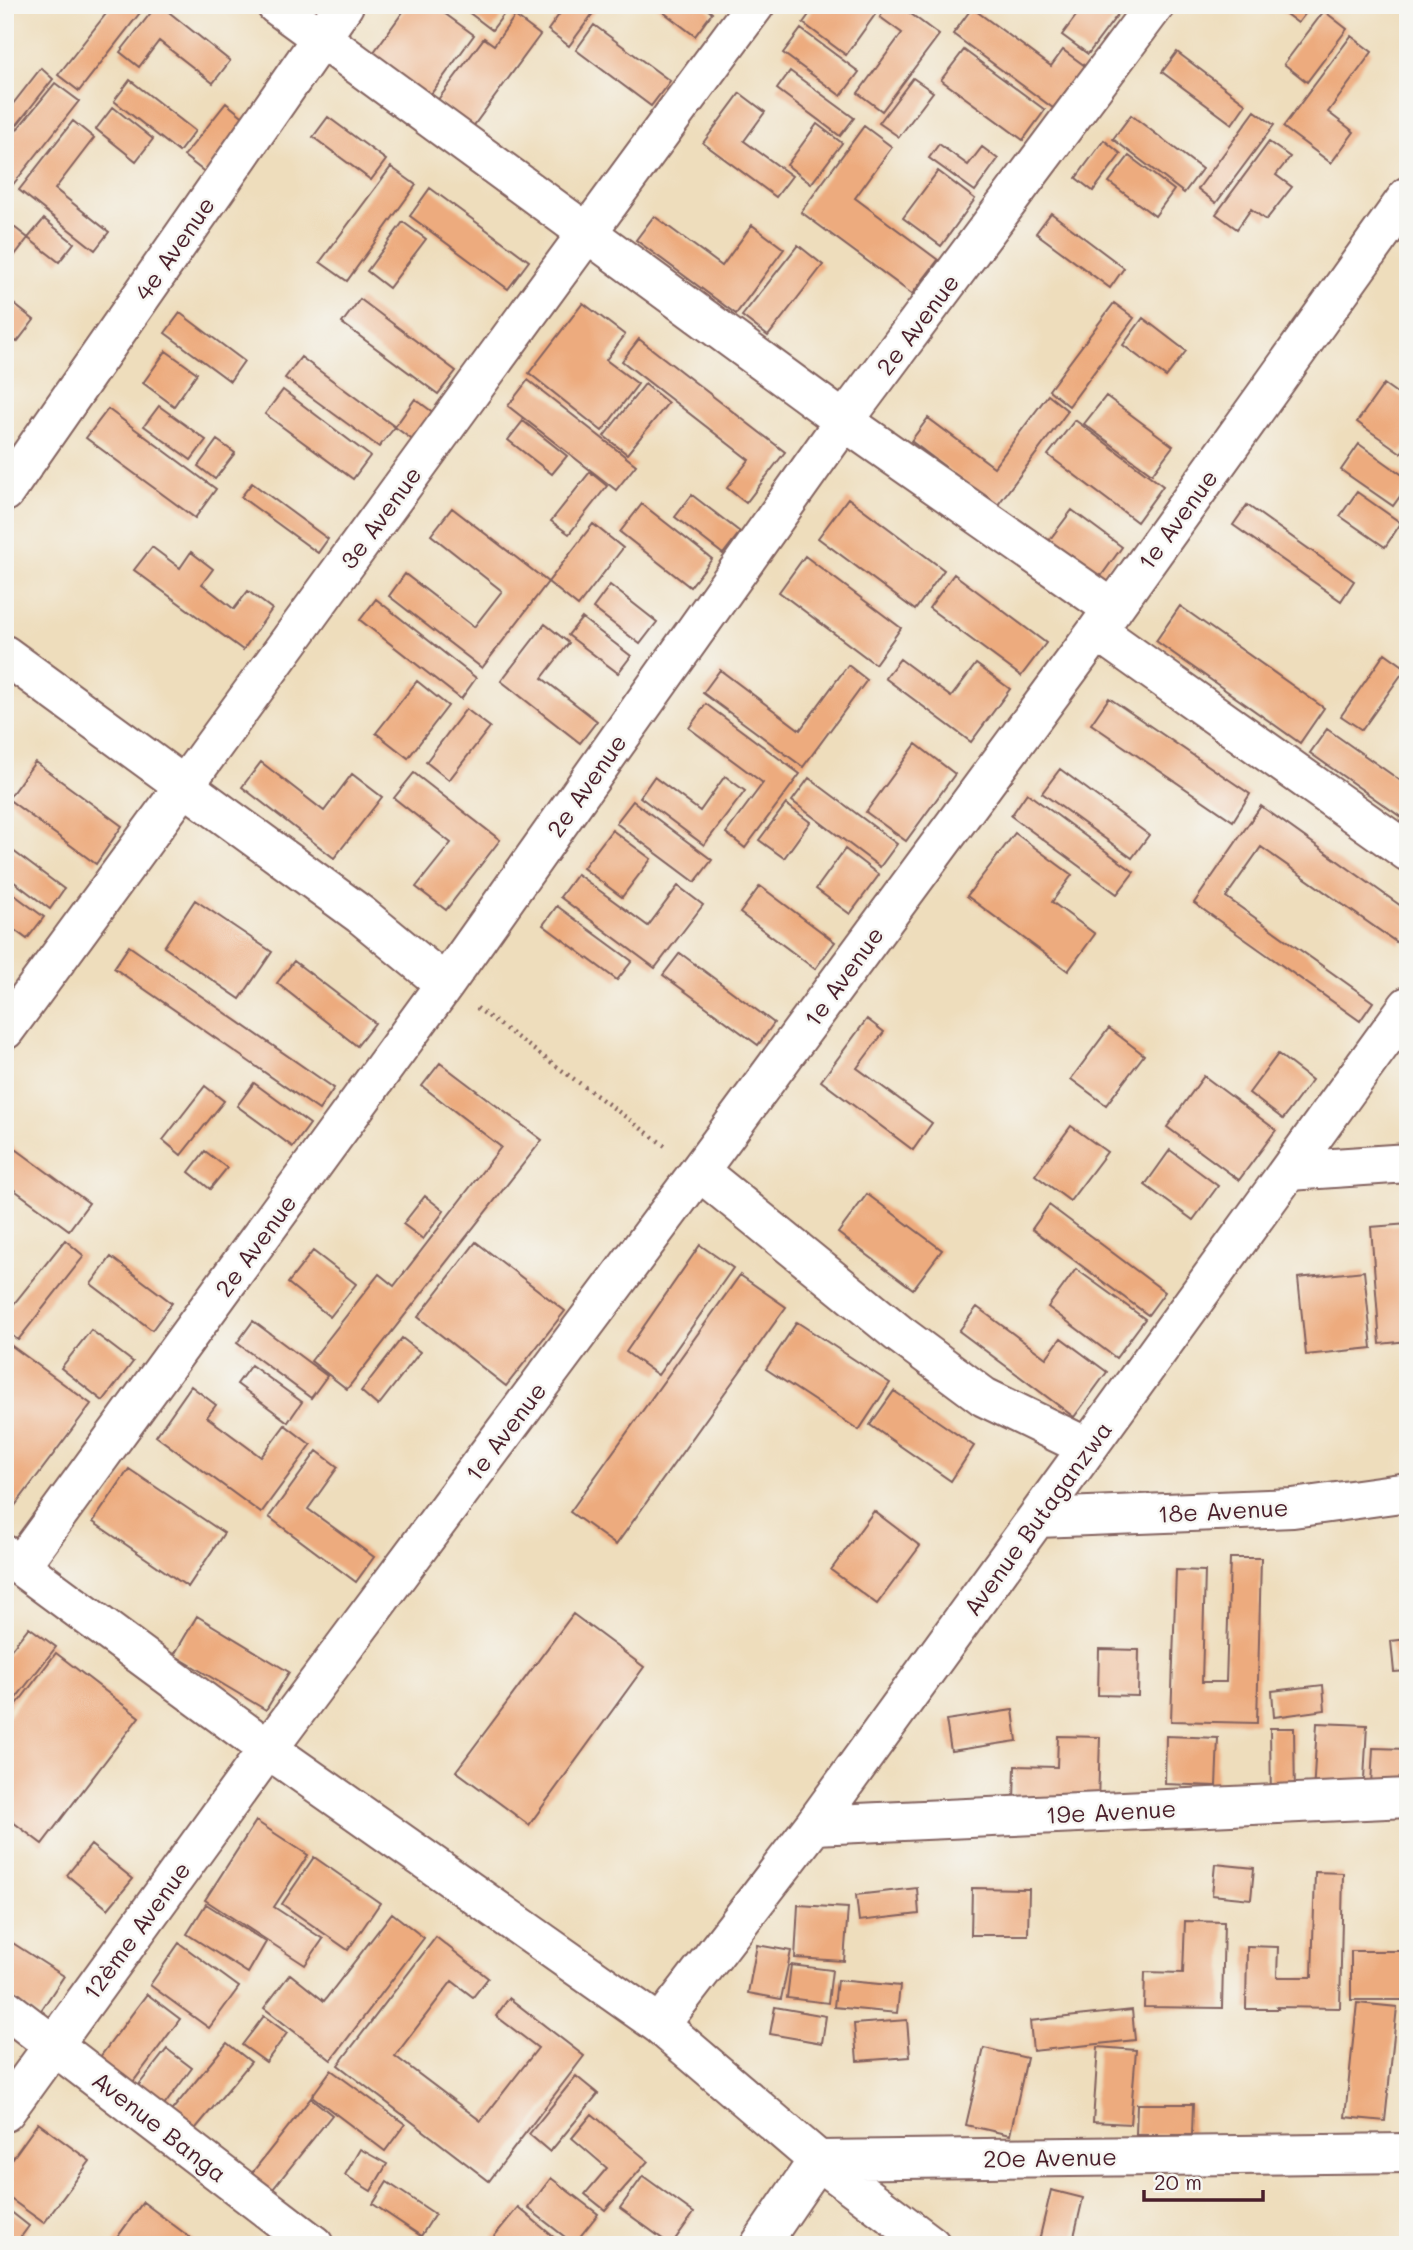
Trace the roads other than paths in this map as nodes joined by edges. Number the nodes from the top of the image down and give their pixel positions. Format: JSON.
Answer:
{"nodes":[{"id":1,"x":276,"y":5,"type":"edge"},
{"id":2,"x":344,"y":5,"type":"edge"},
{"id":3,"x":755,"y":5,"type":"edge"},
{"id":4,"x":1155,"y":5,"type":"edge"},
{"id":5,"x":320,"y":38,"type":"junction"},
{"id":6,"x":1408,"y":196,"type":"edge"},
{"id":7,"x":585,"y":233,"type":"junction"},
{"id":8,"x":844,"y":421,"type":"junction"},
{"id":9,"x":5,"y":492,"type":"edge"},
{"id":10,"x":1105,"y":620,"type":"junction"},
{"id":11,"x":5,"y":654,"type":"edge"},
{"id":12,"x":184,"y":788,"type":"junction"},
{"id":13,"x":1408,"y":852,"type":"edge"},
{"id":14,"x":445,"y":984,"type":"junction"},
{"id":15,"x":1408,"y":1006,"type":"edge"},
{"id":16,"x":5,"y":1030,"type":"edge"},
{"id":17,"x":1408,"y":1163,"type":"edge"},
{"id":18,"x":699,"y":1171,"type":"junction"},
{"id":19,"x":1289,"y":1171,"type":"junction"},
{"id":20,"x":1087,"y":1447,"type":"junction"},
{"id":21,"x":1408,"y":1492,"type":"edge"},
{"id":22,"x":1038,"y":1518,"type":"junction"},
{"id":23,"x":13,"y":1561,"type":"edge"},
{"id":24,"x":268,"y":1749,"type":"junction"},
{"id":25,"x":1408,"y":1798,"type":"edge"},
{"id":26,"x":814,"y":1825,"type":"junction"},
{"id":27,"x":5,"y":2008,"type":"edge"},
{"id":28,"x":660,"y":2025,"type":"junction"},
{"id":29,"x":54,"y":2044,"type":"junction"},
{"id":30,"x":5,"y":2112,"type":"edge"},
{"id":31,"x":1408,"y":2153,"type":"edge"},
{"id":32,"x":818,"y":2160,"type":"junction"},
{"id":33,"x":314,"y":2245,"type":"edge"},
{"id":34,"x":760,"y":2245,"type":"edge"},
{"id":35,"x":931,"y":2245,"type":"edge"}],
"edges":[{"from":1,"to":5,"type":"street"},
{"from":2,"to":5,"type":"street","name":"4e Avenue"},
{"from":3,"to":7,"type":"street","name":"3e Avenue"},
{"from":4,"to":8,"type":"street","name":"2e Avenue"},
{"from":5,"to":7,"type":"street"},
{"from":5,"to":9,"type":"street","name":"4e Avenue"},
{"from":6,"to":10,"type":"street","name":"1e Avenue"},
{"from":7,"to":8,"type":"street"},
{"from":7,"to":12,"type":"street","name":"3e Avenue"},
{"from":8,"to":10,"type":"street"},
{"from":8,"to":14,"type":"street","name":"2e Avenue"},
{"from":10,"to":13,"type":"street"},
{"from":10,"to":18,"type":"street","name":"1e Avenue"},
{"from":11,"to":12,"type":"street"},
{"from":12,"to":14,"type":"street"},
{"from":12,"to":16,"type":"street","name":"3e Avenue"},
{"from":14,"to":23,"type":"street","name":"2e Avenue"},
{"from":15,"to":19,"type":"street","name":"Avenue Butaganzwa"},
{"from":17,"to":19,"type":"street"},
{"from":18,"to":20,"type":"street"},
{"from":18,"to":24,"type":"street","name":"1e Avenue"},
{"from":19,"to":20,"type":"street","name":"Avenue Butaganzwa"},
{"from":20,"to":22,"type":"street","name":"Avenue Butaganzwa"},
{"from":21,"to":22,"type":"street","name":"18e Avenue"},
{"from":22,"to":26,"type":"street","name":"Avenue Butaganzwa"},
{"from":23,"to":24,"type":"street"},
{"from":24,"to":28,"type":"street"},
{"from":24,"to":29,"type":"street","name":"12ème Avenue"},
{"from":25,"to":26,"type":"street","name":"19e Avenue"},
{"from":26,"to":28,"type":"street","name":"Avenue Butaganzwa"},
{"from":27,"to":29,"type":"street","name":"Avenue Banga"},
{"from":28,"to":32,"type":"street"},
{"from":29,"to":30,"type":"street","name":"12ème Avenue"},
{"from":29,"to":33,"type":"street","name":"Avenue Banga"},
{"from":31,"to":32,"type":"street","name":"20e Avenue"},
{"from":32,"to":34,"type":"street"},
{"from":32,"to":35,"type":"street"}]}
